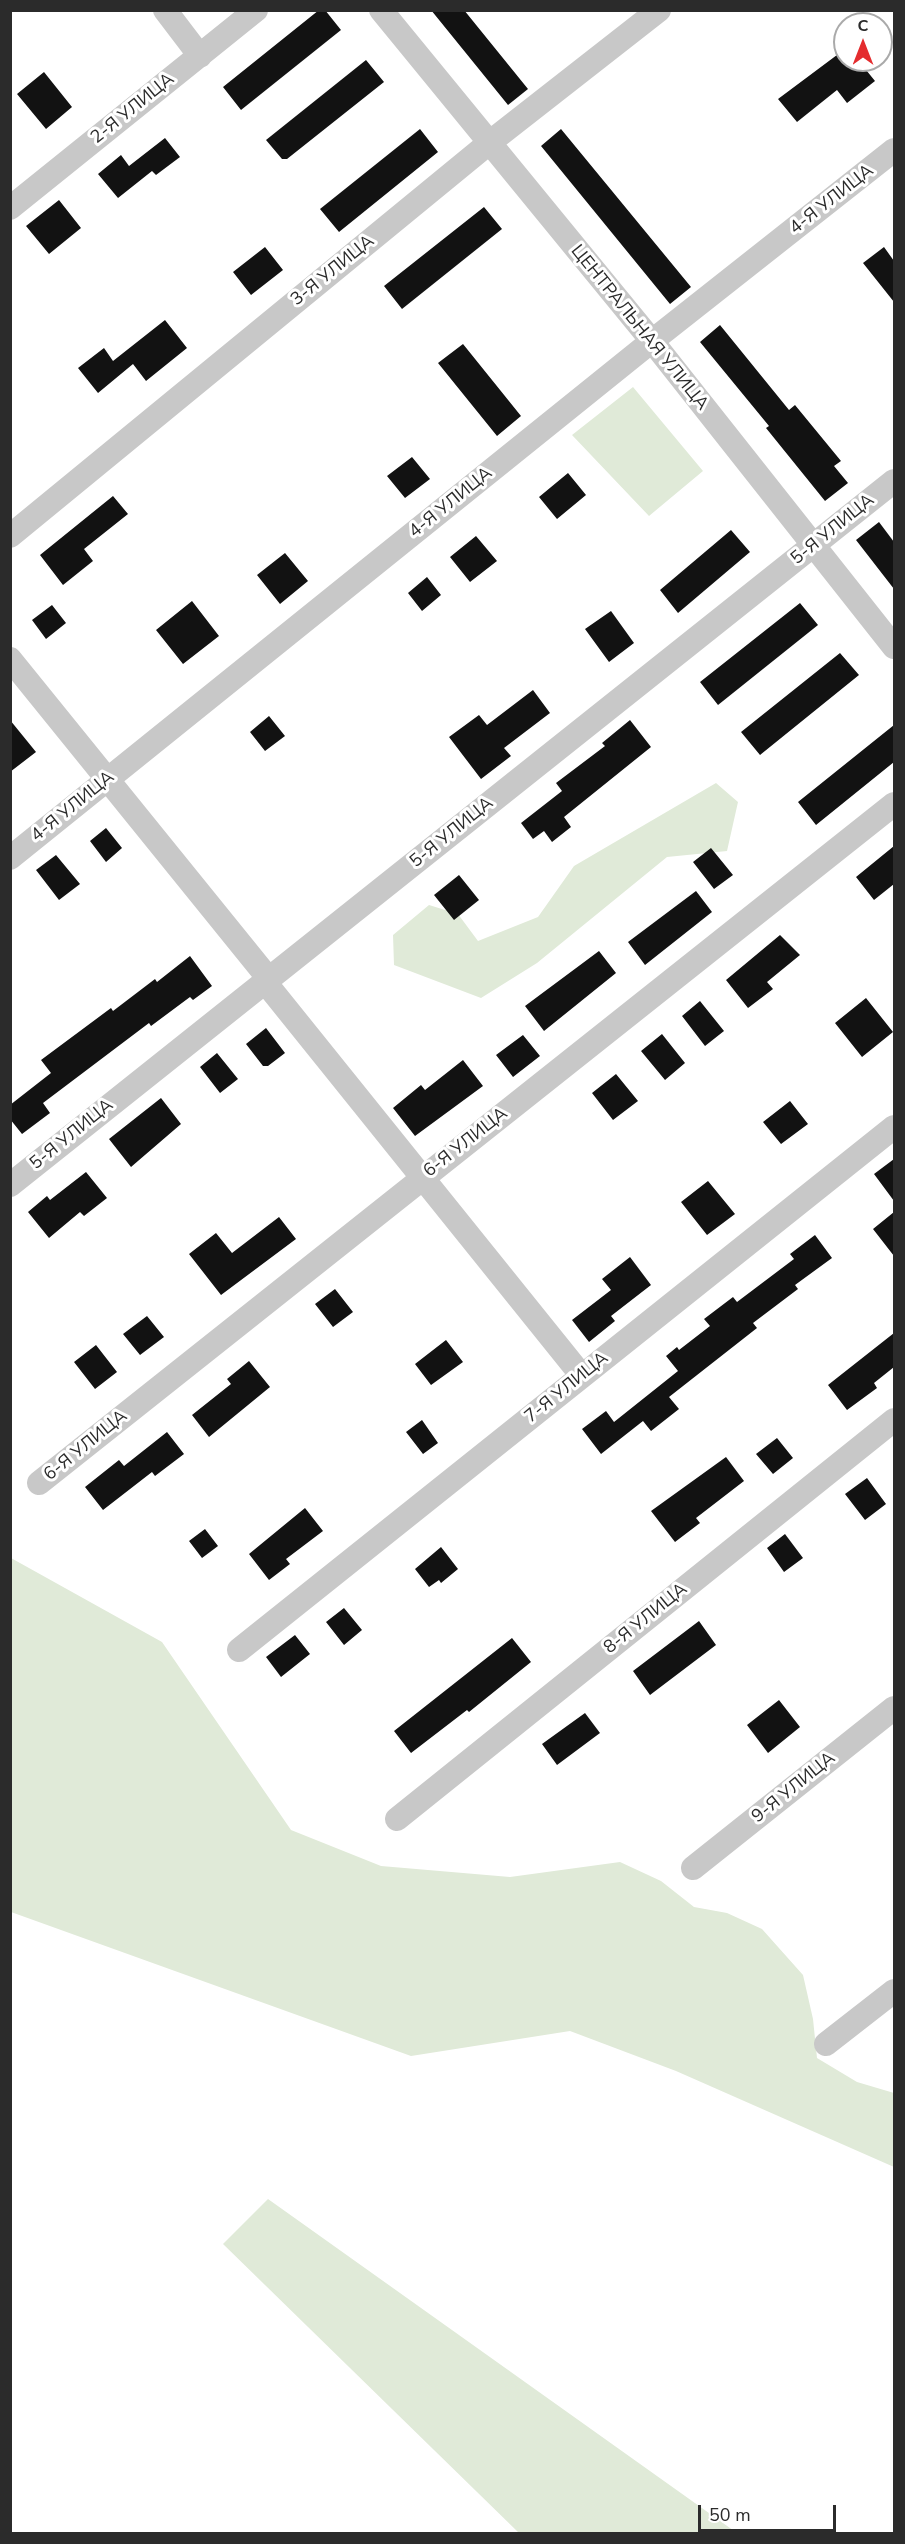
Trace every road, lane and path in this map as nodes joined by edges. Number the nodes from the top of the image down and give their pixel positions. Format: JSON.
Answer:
{"nodes":[{"id":1,"x":165,"y":10,"type":"edge"},
{"id":2,"x":256,"y":10,"type":"edge"},
{"id":3,"x":381,"y":10,"type":"edge"},
{"id":4,"x":659,"y":10,"type":"edge"},
{"id":5,"x":200,"y":56,"type":"junction"},
{"id":6,"x":489,"y":143,"type":"junction"},
{"id":7,"x":894,"y":150,"type":"edge"},
{"id":8,"x":10,"y":208,"type":"edge"},
{"id":9,"x":651,"y":341,"type":"junction"},
{"id":10,"x":894,"y":481,"type":"edge"},
{"id":11,"x":10,"y":536,"type":"edge"},
{"id":12,"x":812,"y":546,"type":"junction"},
{"id":13,"x":894,"y":647,"type":"edge"},
{"id":14,"x":10,"y":659,"type":"edge"},
{"id":15,"x":108,"y":780,"type":"junction"},
{"id":16,"x":894,"y":804,"type":"edge"},
{"id":17,"x":10,"y":858,"type":"edge"},
{"id":18,"x":267,"y":980,"type":"junction"},
{"id":19,"x":894,"y":1127,"type":"edge"},
{"id":20,"x":422,"y":1178,"type":"junction"},
{"id":21,"x":10,"y":1185,"type":"edge"},
{"id":22,"x":582,"y":1376,"type":"junction"},
{"id":23,"x":894,"y":1420,"type":"edge"},
{"id":24,"x":39,"y":1483,"type":"dead end"},
{"id":25,"x":239,"y":1650,"type":"dead end"},
{"id":26,"x":894,"y":1708,"type":"edge"},
{"id":27,"x":397,"y":1819,"type":"dead end"},
{"id":28,"x":693,"y":1868,"type":"dead end"},
{"id":29,"x":894,"y":1990,"type":"edge"},
{"id":30,"x":826,"y":2044,"type":"dead end"}],
"edges":[{"from":1,"to":5,"type":"street"},
{"from":2,"to":5,"type":"street","name":"2-Я УЛИЦА"},
{"from":3,"to":6,"type":"street","name":"ЦЕНТРАЛЬНАЯ УЛИЦА"},
{"from":4,"to":6,"type":"street","name":"3-Я УЛИЦА"},
{"from":5,"to":8,"type":"street","name":"2-Я УЛИЦА"},
{"from":6,"to":9,"type":"street","name":"ЦЕНТРАЛЬНАЯ УЛИЦА"},
{"from":6,"to":11,"type":"street","name":"3-Я УЛИЦА"},
{"from":7,"to":9,"type":"street","name":"4-Я УЛИЦА"},
{"from":9,"to":12,"type":"street","name":"ЦЕНТРАЛЬНАЯ УЛИЦА"},
{"from":9,"to":15,"type":"street","name":"4-Я УЛИЦА"},
{"from":10,"to":12,"type":"street","name":"5-Я УЛИЦА"},
{"from":12,"to":13,"type":"street","name":"ЦЕНТРАЛЬНАЯ УЛИЦА"},
{"from":12,"to":18,"type":"street","name":"5-Я УЛИЦА"},
{"from":14,"to":15,"type":"street"},
{"from":15,"to":17,"type":"street","name":"4-Я УЛИЦА"},
{"from":15,"to":18,"type":"street"},
{"from":16,"to":20,"type":"street","name":"6-Я УЛИЦА"},
{"from":18,"to":20,"type":"street"},
{"from":18,"to":21,"type":"street","name":"5-Я УЛИЦА"},
{"from":19,"to":22,"type":"street","name":"7-Я УЛИЦА"},
{"from":20,"to":22,"type":"street"},
{"from":20,"to":24,"type":"street","name":"6-Я УЛИЦА"},
{"from":22,"to":25,"type":"street","name":"7-Я УЛИЦА"},
{"from":23,"to":27,"type":"street","name":"8-Я УЛИЦА"},
{"from":26,"to":28,"type":"street","name":"9-Я УЛИЦА"},
{"from":29,"to":30,"type":"street"}]}
